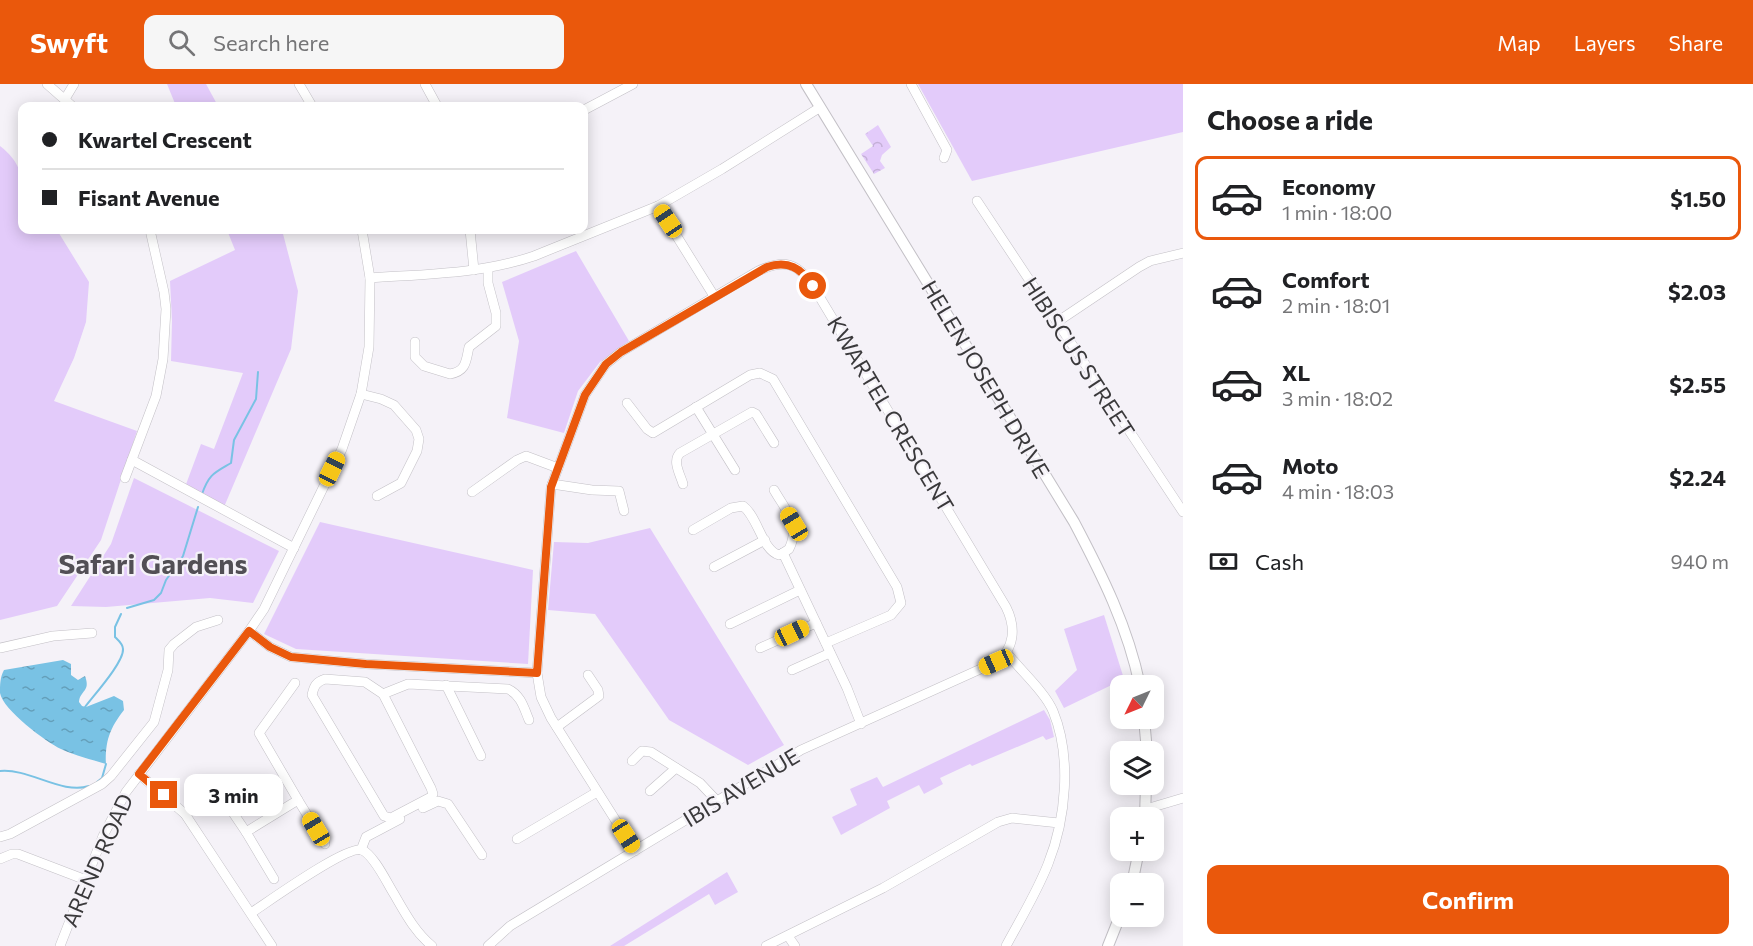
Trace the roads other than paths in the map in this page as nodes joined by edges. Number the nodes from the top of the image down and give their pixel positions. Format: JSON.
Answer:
{"nodes":[{"id":1,"x":47,"y":84,"type":"edge"},
{"id":2,"x":74,"y":84,"type":"edge"},
{"id":3,"x":299,"y":84,"type":"edge"},
{"id":4,"x":425,"y":84,"type":"edge"},
{"id":5,"x":633,"y":84,"type":"edge"},
{"id":6,"x":806,"y":84,"type":"edge"},
{"id":7,"x":910,"y":84,"type":"edge"},
{"id":8,"x":68,"y":102,"type":"edge"},
{"id":9,"x":69,"y":102,"type":"edge"},
{"id":10,"x":310,"y":102,"type":"edge"},
{"id":11,"x":435,"y":102,"type":"edge"},
{"id":12,"x":588,"y":108,"type":"edge"},
{"id":13,"x":819,"y":108,"type":"junction"},
{"id":14,"x":944,"y":158,"type":"dead end"},
{"id":15,"x":976,"y":201,"type":"dead end"},
{"id":16,"x":658,"y":206,"type":"junction"},
{"id":17,"x":151,"y":234,"type":"edge"},
{"id":18,"x":363,"y":234,"type":"edge"},
{"id":19,"x":470,"y":234,"type":"edge"},
{"id":20,"x":1183,"y":253,"type":"edge"},
{"id":21,"x":488,"y":268,"type":"junction"},
{"id":22,"x":474,"y":270,"type":"junction"},
{"id":23,"x":370,"y":278,"type":"junction"},
{"id":24,"x":714,"y":296,"type":"junction"},
{"id":25,"x":1056,"y":322,"type":"junction"},
{"id":26,"x":415,"y":342,"type":"dead end"},
{"id":27,"x":361,"y":394,"type":"junction"},
{"id":28,"x":627,"y":403,"type":"dead end"},
{"id":29,"x":696,"y":407,"type":"junction"},
{"id":30,"x":712,"y":434,"type":"junction"},
{"id":31,"x":774,"y":443,"type":"dead end"},
{"id":32,"x":132,"y":460,"type":"junction"},
{"id":33,"x":558,"y":468,"type":"junction"},
{"id":34,"x":735,"y":470,"type":"dead end"},
{"id":35,"x":125,"y":478,"type":"dead end"},
{"id":36,"x":552,"y":484,"type":"junction"},
{"id":37,"x":683,"y":484,"type":"dead end"},
{"id":38,"x":774,"y":490,"type":"dead end"},
{"id":39,"x":472,"y":492,"type":"dead end"},
{"id":40,"x":377,"y":496,"type":"dead end"},
{"id":41,"x":624,"y":512,"type":"dead end"},
{"id":42,"x":1183,"y":512,"type":"edge"},
{"id":43,"x":693,"y":530,"type":"dead end"},
{"id":44,"x":765,"y":540,"type":"junction"},
{"id":45,"x":294,"y":548,"type":"junction"},
{"id":46,"x":783,"y":553,"type":"junction"},
{"id":47,"x":714,"y":567,"type":"dead end"},
{"id":48,"x":800,"y":590,"type":"junction"},
{"id":49,"x":218,"y":620,"type":"dead end"},
{"id":50,"x":816,"y":622,"type":"junction"},
{"id":51,"x":730,"y":624,"type":"dead end"},
{"id":52,"x":249,"y":631,"type":"junction"},
{"id":53,"x":92,"y":633,"type":"dead end"},
{"id":54,"x":826,"y":643,"type":"junction"},
{"id":55,"x":0,"y":648,"type":"edge"},
{"id":56,"x":760,"y":648,"type":"dead end"},
{"id":57,"x":830,"y":653,"type":"junction"},
{"id":58,"x":1007,"y":653,"type":"junction"},
{"id":59,"x":366,"y":664,"type":"junction"},
{"id":60,"x":792,"y":670,"type":"dead end"},
{"id":61,"x":537,"y":673,"type":"junction"},
{"id":62,"x":588,"y":675,"type":"dead end"},
{"id":63,"x":1137,"y":675,"type":"edge"},
{"id":64,"x":365,"y":682,"type":"junction"},
{"id":65,"x":295,"y":683,"type":"dead end"},
{"id":66,"x":446,"y":686,"type":"junction"},
{"id":67,"x":383,"y":694,"type":"junction"},
{"id":68,"x":529,"y":720,"type":"dead end"},
{"id":69,"x":861,"y":724,"type":"junction"},
{"id":70,"x":556,"y":727,"type":"junction"},
{"id":71,"x":481,"y":756,"type":"dead end"},
{"id":72,"x":632,"y":761,"type":"dead end"},
{"id":73,"x":676,"y":768,"type":"junction"},
{"id":74,"x":139,"y":774,"type":"junction"},
{"id":75,"x":650,"y":791,"type":"dead end"},
{"id":76,"x":597,"y":792,"type":"junction"},
{"id":77,"x":1183,"y":798,"type":"edge"},
{"id":78,"x":298,"y":800,"type":"junction"},
{"id":79,"x":717,"y":801,"type":"junction"},
{"id":80,"x":1160,"y":807,"type":"edge"},
{"id":81,"x":185,"y":814,"type":"junction"},
{"id":82,"x":1059,"y":823,"type":"junction"},
{"id":83,"x":246,"y":832,"type":"junction"},
{"id":84,"x":0,"y":837,"type":"edge"},
{"id":85,"x":517,"y":839,"type":"dead end"},
{"id":86,"x":325,"y":844,"type":"dead end"},
{"id":87,"x":361,"y":849,"type":"junction"},
{"id":88,"x":635,"y":851,"type":"junction"},
{"id":89,"x":482,"y":855,"type":"dead end"},
{"id":90,"x":0,"y":859,"type":"edge"},
{"id":91,"x":274,"y":879,"type":"dead end"},
{"id":92,"x":86,"y":880,"type":"junction"},
{"id":93,"x":251,"y":913,"type":"junction"},
{"id":94,"x":1116,"y":927,"type":"edge"},
{"id":95,"x":788,"y":936,"type":"junction"},
{"id":96,"x":60,"y":946,"type":"edge"},
{"id":97,"x":272,"y":946,"type":"edge"},
{"id":98,"x":432,"y":946,"type":"edge"},
{"id":99,"x":488,"y":946,"type":"edge"},
{"id":100,"x":766,"y":946,"type":"edge"},
{"id":101,"x":795,"y":946,"type":"edge"},
{"id":102,"x":1006,"y":946,"type":"edge"},
{"id":103,"x":1108,"y":946,"type":"edge"}],
"edges":[{"from":1,"to":8,"type":"street"},
{"from":2,"to":9,"type":"street"},
{"from":3,"to":10,"type":"street"},
{"from":4,"to":11,"type":"street"},
{"from":5,"to":12,"type":"street"},
{"from":6,"to":13,"type":"street","name":"HELEN JOSEPH DRIVE"},
{"from":7,"to":14,"type":"street"},
{"from":13,"to":16,"type":"street"},
{"from":13,"to":63,"type":"street","name":"HELEN JOSEPH DRIVE"},
{"from":15,"to":25,"type":"street","name":"HIBISCUS STREET"},
{"from":16,"to":21,"type":"street"},
{"from":16,"to":24,"type":"street"},
{"from":17,"to":32,"type":"street"},
{"from":18,"to":23,"type":"street","name":"AREND ROAD"},
{"from":19,"to":22,"type":"street"},
{"from":20,"to":25,"type":"street"},
{"from":21,"to":22,"type":"street"},
{"from":21,"to":26,"type":"street"},
{"from":22,"to":23,"type":"street"},
{"from":23,"to":27,"type":"street","name":"AREND ROAD"},
{"from":24,"to":33,"type":"street","name":"KWARTEL CRESCENT"},
{"from":24,"to":58,"type":"street","name":"KWARTEL CRESCENT"},
{"from":25,"to":42,"type":"street","name":"HIBISCUS STREET"},
{"from":27,"to":40,"type":"street"},
{"from":27,"to":45,"type":"street","name":"AREND ROAD"},
{"from":28,"to":29,"type":"street"},
{"from":29,"to":30,"type":"street"},
{"from":29,"to":54,"type":"street"},
{"from":30,"to":31,"type":"street"},
{"from":30,"to":34,"type":"street"},
{"from":30,"to":37,"type":"street"},
{"from":32,"to":35,"type":"street"},
{"from":32,"to":45,"type":"street"},
{"from":33,"to":36,"type":"street","name":"KWARTEL CRESCENT"},
{"from":33,"to":39,"type":"street"},
{"from":36,"to":41,"type":"street"},
{"from":36,"to":61,"type":"street","name":"KWARTEL CRESCENT"},
{"from":38,"to":46,"type":"street"},
{"from":43,"to":44,"type":"street"},
{"from":44,"to":46,"type":"street"},
{"from":44,"to":47,"type":"street"},
{"from":45,"to":52,"type":"street","name":"AREND ROAD"},
{"from":46,"to":48,"type":"street"},
{"from":48,"to":50,"type":"street"},
{"from":48,"to":51,"type":"street"},
{"from":49,"to":84,"type":"street"},
{"from":50,"to":54,"type":"street"},
{"from":50,"to":56,"type":"street"},
{"from":52,"to":59,"type":"street"},
{"from":52,"to":74,"type":"street","name":"AREND ROAD"},
{"from":53,"to":55,"type":"street"},
{"from":54,"to":57,"type":"street"},
{"from":57,"to":60,"type":"street"},
{"from":57,"to":69,"type":"street"},
{"from":58,"to":69,"type":"street","name":"IBIS AVENUE"},
{"from":58,"to":82,"type":"street"},
{"from":59,"to":61,"type":"street"},
{"from":59,"to":64,"type":"street"},
{"from":61,"to":70,"type":"street","name":"KWARTEL CRESCENT"},
{"from":62,"to":70,"type":"street"},
{"from":64,"to":67,"type":"street"},
{"from":64,"to":67,"type":"street"},
{"from":65,"to":78,"type":"street"},
{"from":66,"to":67,"type":"street"},
{"from":66,"to":68,"type":"street"},
{"from":66,"to":71,"type":"street"},
{"from":69,"to":79,"type":"street","name":"IBIS AVENUE"},
{"from":70,"to":76,"type":"street","name":"KWARTEL CRESCENT"},
{"from":72,"to":73,"type":"street"},
{"from":73,"to":75,"type":"street"},
{"from":73,"to":79,"type":"street"},
{"from":74,"to":81,"type":"street"},
{"from":74,"to":92,"type":"street","name":"AREND ROAD"},
{"from":76,"to":85,"type":"street"},
{"from":76,"to":88,"type":"street","name":"KWARTEL CRESCENT"},
{"from":77,"to":80,"type":"street"},
{"from":78,"to":83,"type":"street"},
{"from":78,"to":86,"type":"street"},
{"from":79,"to":88,"type":"street","name":"IBIS AVENUE"},
{"from":81,"to":83,"type":"street"},
{"from":81,"to":93,"type":"street"},
{"from":82,"to":95,"type":"street"},
{"from":82,"to":102,"type":"street"},
{"from":83,"to":91,"type":"street"},
{"from":87,"to":89,"type":"street"},
{"from":87,"to":93,"type":"street"},
{"from":87,"to":98,"type":"street"},
{"from":88,"to":99,"type":"street","name":"IBIS AVENUE"},
{"from":90,"to":92,"type":"street"},
{"from":92,"to":96,"type":"street","name":"AREND ROAD"},
{"from":93,"to":97,"type":"street"},
{"from":94,"to":103,"type":"street"},
{"from":95,"to":100,"type":"street"},
{"from":95,"to":101,"type":"street"}]}
